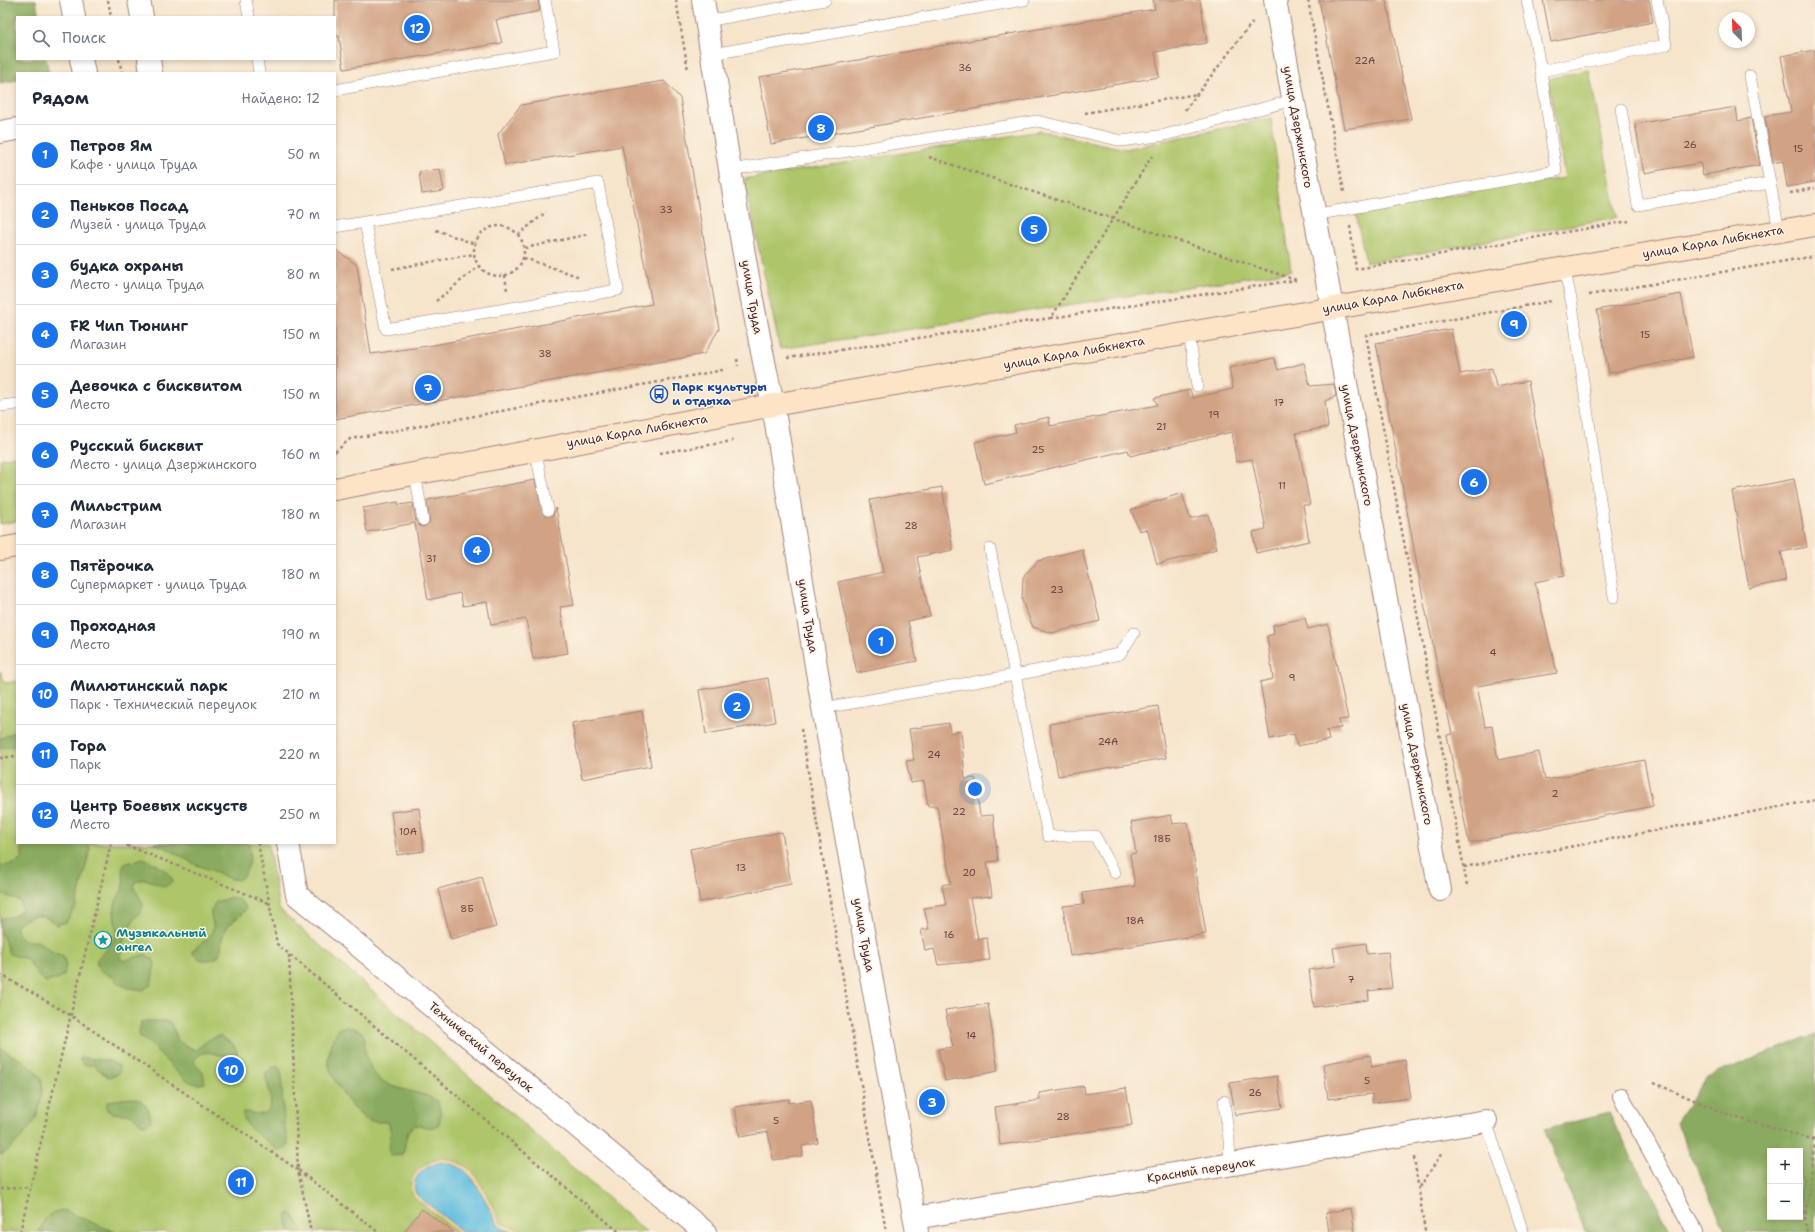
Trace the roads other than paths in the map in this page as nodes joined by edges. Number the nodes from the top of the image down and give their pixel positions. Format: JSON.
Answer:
{"nodes":[{"id":1,"x":71,"y":0,"type":"edge"},
{"id":2,"x":139,"y":0,"type":"edge"},
{"id":3,"x":246,"y":0,"type":"edge"},
{"id":4,"x":545,"y":0,"type":"edge"},
{"id":5,"x":825,"y":0,"type":"edge"},
{"id":6,"x":1024,"y":0,"type":"edge"},
{"id":7,"x":1275,"y":0,"type":"edge"},
{"id":8,"x":1527,"y":0,"type":"edge"},
{"id":9,"x":1657,"y":0,"type":"edge"},
{"id":10,"x":704,"y":10,"type":"edge"},
{"id":11,"x":74,"y":16,"type":"edge"},
{"id":12,"x":142,"y":16,"type":"edge"},
{"id":13,"x":249,"y":16,"type":"edge"},
{"id":14,"x":712,"y":54,"type":"junction"},
{"id":15,"x":81,"y":60,"type":"edge"},
{"id":16,"x":149,"y":60,"type":"edge"},
{"id":17,"x":257,"y":60,"type":"edge"},
{"id":18,"x":1541,"y":71,"type":"junction"},
{"id":19,"x":84,"y":72,"type":"edge"},
{"id":20,"x":151,"y":72,"type":"edge"},
{"id":21,"x":259,"y":72,"type":"edge"},
{"id":22,"x":1750,"y":76,"type":"dead end"},
{"id":23,"x":336,"y":90,"type":"edge"},
{"id":24,"x":1293,"y":100,"type":"junction"},
{"id":25,"x":1621,"y":109,"type":"dead end"},
{"id":26,"x":16,"y":129,"type":"edge"},
{"id":27,"x":0,"y":132,"type":"edge"},
{"id":28,"x":730,"y":170,"type":"junction"},
{"id":29,"x":1770,"y":183,"type":"junction"},
{"id":30,"x":1314,"y":215,"type":"junction"},
{"id":31,"x":365,"y":222,"type":"junction"},
{"id":32,"x":1815,"y":225,"type":"edge"},
{"id":33,"x":336,"y":227,"type":"edge"},
{"id":34,"x":1779,"y":231,"type":"junction"},
{"id":35,"x":1564,"y":267,"type":"junction"},
{"id":36,"x":1332,"y":309,"type":"junction"},
{"id":37,"x":1189,"y":334,"type":"junction"},
{"id":38,"x":1197,"y":386,"type":"dead end"},
{"id":39,"x":16,"y":404,"type":"edge"},
{"id":40,"x":773,"y":405,"type":"junction"},
{"id":41,"x":0,"y":406,"type":"edge"},
{"id":42,"x":535,"y":449,"type":"junction"},
{"id":43,"x":415,"y":473,"type":"junction"},
{"id":44,"x":336,"y":489,"type":"edge"},
{"id":45,"x":548,"y":510,"type":"dead end"},
{"id":46,"x":423,"y":520,"type":"dead end"},
{"id":47,"x":16,"y":546,"type":"edge"},
{"id":48,"x":0,"y":549,"type":"edge"},
{"id":49,"x":990,"y":549,"type":"dead end"},
{"id":50,"x":1614,"y":597,"type":"dead end"},
{"id":51,"x":1134,"y":633,"type":"dead end"},
{"id":52,"x":1015,"y":675,"type":"junction"},
{"id":53,"x":824,"y":708,"type":"junction"},
{"id":54,"x":288,"y":844,"type":"edge"},
{"id":55,"x":1115,"y":873,"type":"dead end"},
{"id":56,"x":1440,"y":890,"type":"dead end"},
{"id":57,"x":1621,"y":1096,"type":"dead end"},
{"id":58,"x":1224,"y":1101,"type":"dead end"},
{"id":59,"x":1486,"y":1120,"type":"joint"},
{"id":60,"x":1230,"y":1165,"type":"junction"},
{"id":61,"x":916,"y":1225,"type":"edge"},
{"id":62,"x":705,"y":1232,"type":"edge"},
{"id":63,"x":1523,"y":1232,"type":"edge"},
{"id":64,"x":1695,"y":1232,"type":"edge"}],
"edges":[{"from":1,"to":11,"type":"street"},
{"from":2,"to":12,"type":"street"},
{"from":3,"to":13,"type":"lane"},
{"from":4,"to":23,"type":"lane"},
{"from":5,"to":10,"type":"lane"},
{"from":6,"to":14,"type":"lane"},
{"from":7,"to":24,"type":"street","name":"улица Дзержинского"},
{"from":8,"to":18,"type":"lane"},
{"from":9,"to":18,"type":"lane"},
{"from":10,"to":14,"type":"street","name":"улица Труда"},
{"from":14,"to":28,"type":"street","name":"улица Труда"},
{"from":15,"to":19,"type":"street"},
{"from":16,"to":20,"type":"street"},
{"from":17,"to":21,"type":"lane"},
{"from":18,"to":30,"type":"lane"},
{"from":22,"to":29,"type":"lane"},
{"from":24,"to":28,"type":"lane"},
{"from":24,"to":30,"type":"street","name":"улица Дзержинского"},
{"from":25,"to":29,"type":"lane"},
{"from":26,"to":27,"type":"street"},
{"from":28,"to":40,"type":"street","name":"улица Труда"},
{"from":29,"to":34,"type":"lane"},
{"from":30,"to":36,"type":"street","name":"улица Дзержинского"},
{"from":31,"to":31,"type":"lane"},
{"from":31,"to":33,"type":"lane"},
{"from":32,"to":34,"type":"main road","name":"улица Карла Либкнехта"},
{"from":34,"to":35,"type":"main road","name":"улица Карла Либкнехта"},
{"from":35,"to":36,"type":"main road","name":"улица Карла Либкнехта"},
{"from":35,"to":50,"type":"lane"},
{"from":36,"to":37,"type":"main road","name":"улица Карла Либкнехта"},
{"from":36,"to":56,"type":"street","name":"улица Дзержинского"},
{"from":37,"to":38,"type":"lane"},
{"from":37,"to":40,"type":"main road","name":"улица Карла Либкнехта"},
{"from":39,"to":41,"type":"lane"},
{"from":40,"to":42,"type":"main road","name":"улица Карла Либкнехта"},
{"from":40,"to":53,"type":"street","name":"улица Труда"},
{"from":42,"to":43,"type":"main road","name":"улица Карла Либкнехта"},
{"from":42,"to":45,"type":"lane"},
{"from":43,"to":44,"type":"main road","name":"улица Карла Либкнехта"},
{"from":43,"to":46,"type":"lane"},
{"from":47,"to":48,"type":"main road"},
{"from":49,"to":52,"type":"lane"},
{"from":51,"to":52,"type":"lane"},
{"from":52,"to":53,"type":"lane"},
{"from":52,"to":55,"type":"lane"},
{"from":53,"to":61,"type":"street","name":"улица Труда"},
{"from":54,"to":62,"type":"street","name":"Технический переулок"},
{"from":57,"to":64,"type":"street"},
{"from":58,"to":60,"type":"lane"},
{"from":59,"to":60,"type":"street","name":"Красный переулок"},
{"from":59,"to":63,"type":"lane"},
{"from":60,"to":61,"type":"street","name":"Красный переулок"}]}
